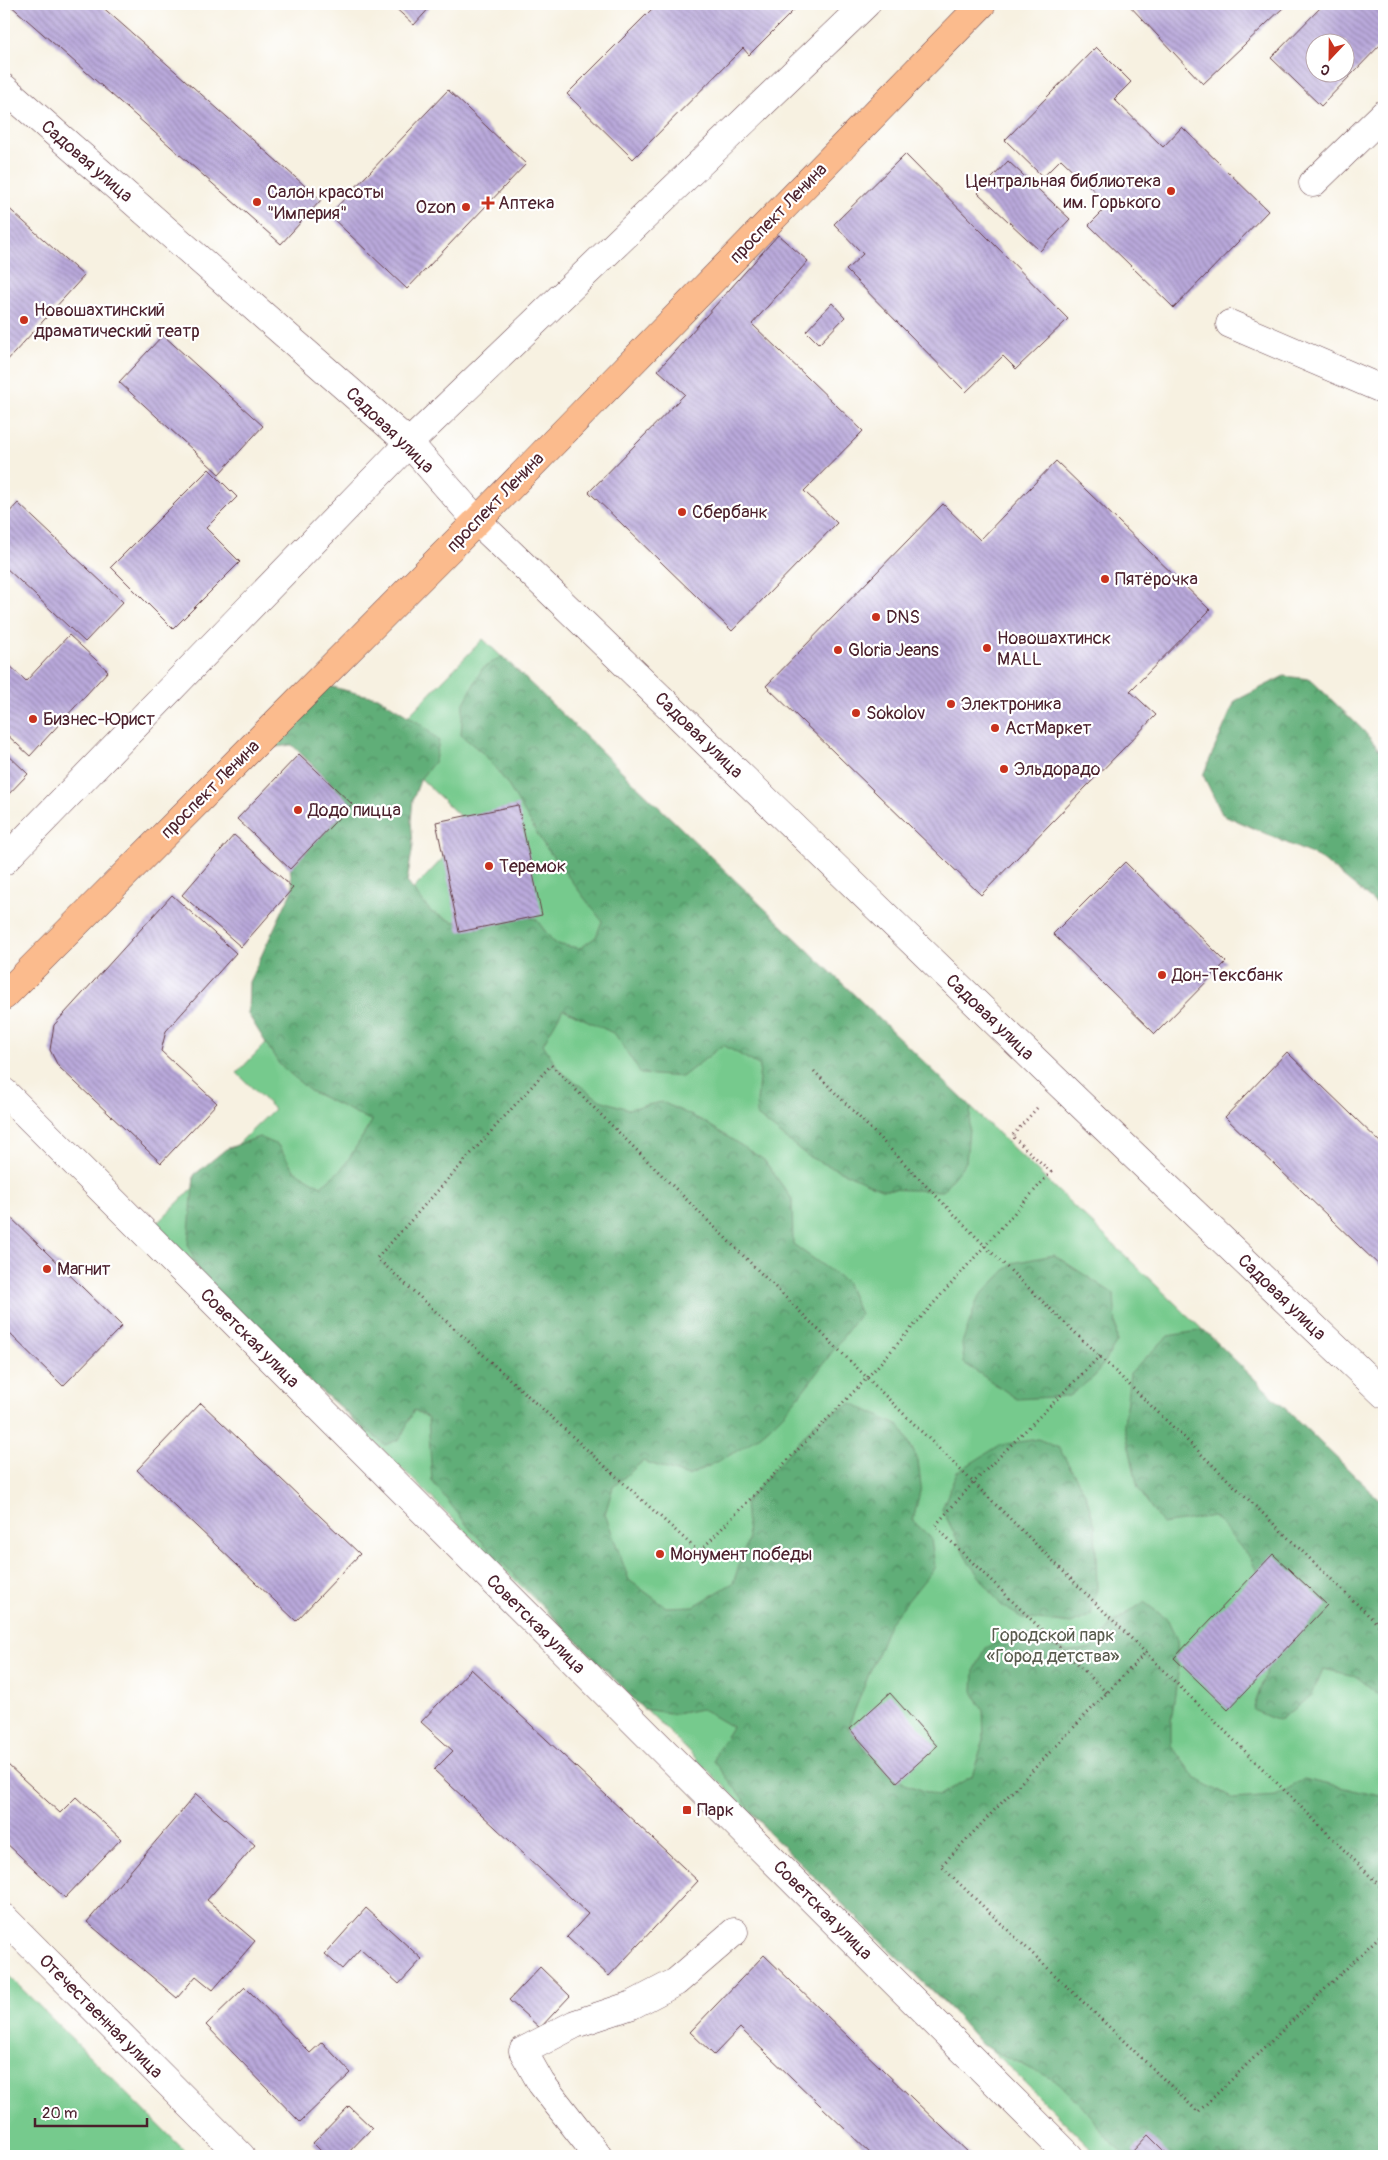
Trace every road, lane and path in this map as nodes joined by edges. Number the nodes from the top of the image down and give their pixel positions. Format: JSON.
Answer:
{"nodes":[{"id":1,"x":866,"y":4,"type":"edge"},
{"id":2,"x":971,"y":7,"type":"edge"},
{"id":3,"x":4,"y":88,"type":"edge"},
{"id":4,"x":1384,"y":114,"type":"edge"},
{"id":5,"x":1313,"y":183,"type":"dead end"},
{"id":6,"x":1230,"y":324,"type":"dead end"},
{"id":7,"x":1384,"y":390,"type":"edge"},
{"id":8,"x":409,"y":444,"type":"junction"},
{"id":9,"x":477,"y":521,"type":"junction"},
{"id":10,"x":4,"y":860,"type":"edge"},
{"id":11,"x":4,"y":996,"type":"edge"},
{"id":12,"x":814,"y":1071,"type":"dead end"},
{"id":13,"x":1059,"y":1083,"type":"junction"},
{"id":14,"x":4,"y":1092,"type":"edge"},
{"id":15,"x":986,"y":1247,"type":"junction"},
{"id":16,"x":1100,"y":1356,"type":"junction"},
{"id":17,"x":866,"y":1379,"type":"junction"},
{"id":18,"x":1383,"y":1390,"type":"edge"},
{"id":19,"x":973,"y":1482,"type":"junction"},
{"id":20,"x":1384,"y":1630,"type":"edge"},
{"id":21,"x":1147,"y":1652,"type":"junction"},
{"id":22,"x":1107,"y":1693,"type":"junction"},
{"id":23,"x":1384,"y":1890,"type":"edge"},
{"id":24,"x":4,"y":1918,"type":"edge"},
{"id":25,"x":734,"y":1932,"type":"dead end"},
{"id":26,"x":1384,"y":1932,"type":"edge"},
{"id":27,"x":1056,"y":2152,"type":"edge"},
{"id":28,"x":241,"y":2156,"type":"edge"},
{"id":29,"x":598,"y":2156,"type":"edge"}],
"edges":[{"from":1,"to":8,"type":"street"},
{"from":2,"to":9,"type":"main road","name":"проспект Ленина"},
{"from":3,"to":8,"type":"street","name":"Садовая улица"},
{"from":4,"to":5,"type":"street"},
{"from":6,"to":7,"type":"street"},
{"from":8,"to":9,"type":"street","name":"Садовая улица"},
{"from":8,"to":10,"type":"street"},
{"from":9,"to":11,"type":"main road","name":"проспект Ленина"},
{"from":9,"to":13,"type":"street","name":"Садовая улица"},
{"from":12,"to":15,"type":"path"},
{"from":13,"to":15,"type":"path"},
{"from":13,"to":18,"type":"street","name":"Садовая улица"},
{"from":14,"to":27,"type":"street","name":"Советская улица"},
{"from":15,"to":16,"type":"path"},
{"from":15,"to":17,"type":"path"},
{"from":16,"to":19,"type":"path"},
{"from":16,"to":20,"type":"path"},
{"from":17,"to":17,"type":"path"},
{"from":17,"to":19,"type":"path"},
{"from":19,"to":21,"type":"path"},
{"from":19,"to":22,"type":"path"},
{"from":21,"to":22,"type":"path"},
{"from":21,"to":23,"type":"path"},
{"from":22,"to":26,"type":"path"},
{"from":24,"to":28,"type":"street","name":"Отечественная улица"},
{"from":25,"to":29,"type":"street"}]}
